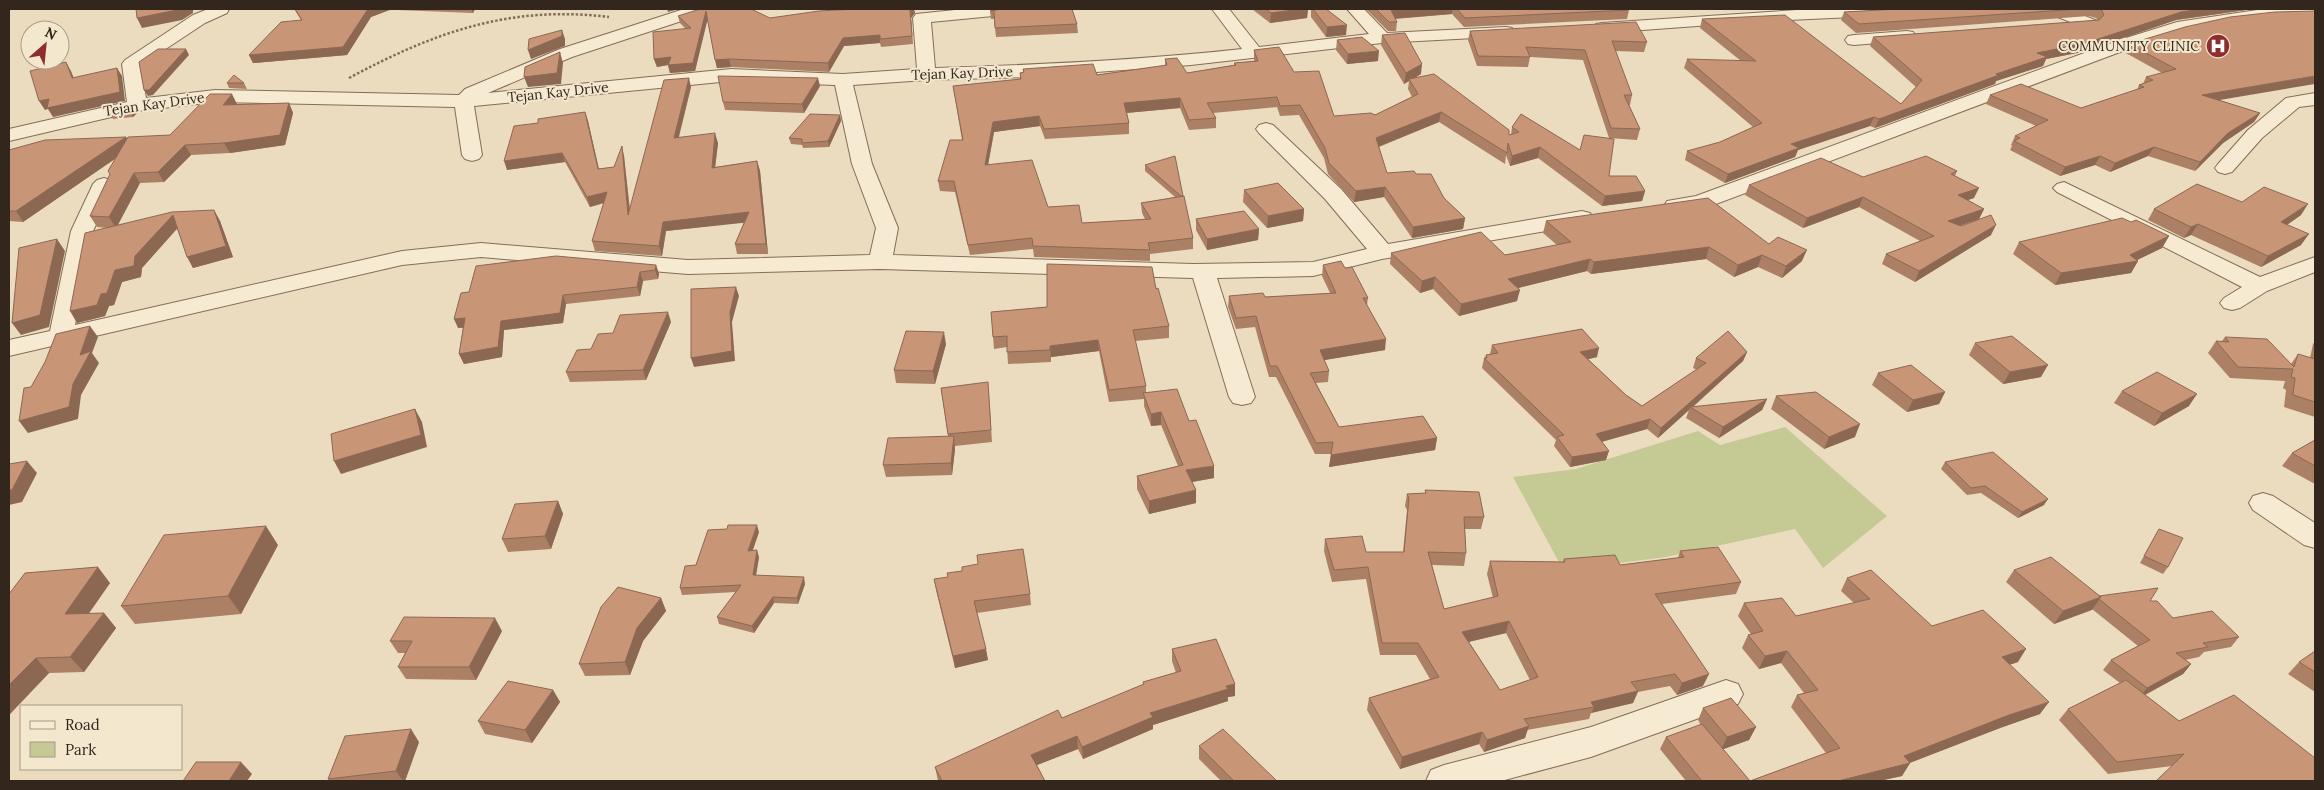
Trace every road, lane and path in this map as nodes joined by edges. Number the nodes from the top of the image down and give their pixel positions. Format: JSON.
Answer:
{"nodes":[{"id":1,"x":221,"y":9,"type":"edge"},
{"id":2,"x":700,"y":9,"type":"edge"},
{"id":3,"x":1014,"y":9,"type":"edge"},
{"id":4,"x":1220,"y":9,"type":"edge"},
{"id":5,"x":1355,"y":9,"type":"edge"},
{"id":6,"x":1918,"y":9,"type":"edge"},
{"id":7,"x":2054,"y":9,"type":"edge"},
{"id":8,"x":548,"y":10,"type":"dead end"},
{"id":9,"x":2246,"y":12,"type":"edge"},
{"id":10,"x":2315,"y":12,"type":"edge"},
{"id":11,"x":522,"y":13,"type":"dead end"},
{"id":12,"x":2090,"y":23,"type":"junction"},
{"id":13,"x":2050,"y":26,"type":"edge"},
{"id":14,"x":646,"y":27,"type":"junction"},
{"id":15,"x":1584,"y":29,"type":"edge"},
{"id":16,"x":1527,"y":31,"type":"edge"},
{"id":17,"x":1923,"y":35,"type":"edge"},
{"id":18,"x":1382,"y":38,"type":"junction"},
{"id":19,"x":1854,"y":40,"type":"dead end"},
{"id":20,"x":2130,"y":42,"type":"junction"},
{"id":21,"x":1254,"y":52,"type":"junction"},
{"id":22,"x":926,"y":74,"type":"junction"},
{"id":23,"x":843,"y":80,"type":"junction"},
{"id":24,"x":314,"y":98,"type":"junction"},
{"id":25,"x":2315,"y":99,"type":"edge"},
{"id":26,"x":464,"y":101,"type":"junction"},
{"id":27,"x":137,"y":104,"type":"junction"},
{"id":28,"x":1266,"y":129,"type":"dead end"},
{"id":29,"x":9,"y":135,"type":"edge"},
{"id":30,"x":472,"y":155,"type":"dead end"},
{"id":31,"x":2225,"y":168,"type":"dead end"},
{"id":32,"x":104,"y":184,"type":"edge"},
{"id":33,"x":2064,"y":188,"type":"dead end"},
{"id":34,"x":1652,"y":209,"type":"edge"},
{"id":35,"x":1603,"y":215,"type":"edge"},
{"id":36,"x":1382,"y":252,"type":"junction"},
{"id":37,"x":880,"y":262,"type":"junction"},
{"id":38,"x":2315,"y":264,"type":"edge"},
{"id":39,"x":1203,"y":271,"type":"junction"},
{"id":40,"x":2259,"y":286,"type":"junction"},
{"id":41,"x":2232,"y":303,"type":"dead end"},
{"id":42,"x":60,"y":336,"type":"junction"},
{"id":43,"x":9,"y":348,"type":"edge"},
{"id":44,"x":1242,"y":397,"type":"dead end"},
{"id":45,"x":2263,"y":503,"type":"dead end"},
{"id":46,"x":2315,"y":537,"type":"edge"},
{"id":47,"x":1726,"y":694,"type":"dead end"},
{"id":48,"x":1444,"y":781,"type":"edge"}],
"edges":[{"from":1,"to":27,"type":"street"},
{"from":2,"to":14,"type":"street"},
{"from":3,"to":22,"type":"street"},
{"from":4,"to":21,"type":"street"},
{"from":5,"to":18,"type":"street"},
{"from":6,"to":15,"type":"street"},
{"from":7,"to":12,"type":"street"},
{"from":8,"to":14,"type":"path"},
{"from":9,"to":10,"type":"street"},
{"from":9,"to":20,"type":"street"},
{"from":11,"to":24,"type":"path"},
{"from":12,"to":13,"type":"street"},
{"from":12,"to":20,"type":"street"},
{"from":14,"to":26,"type":"street"},
{"from":16,"to":18,"type":"street","name":"Tejan Kay Drive"},
{"from":17,"to":19,"type":"street"},
{"from":18,"to":21,"type":"street","name":"Tejan Kay Drive"},
{"from":20,"to":34,"type":"street"},
{"from":21,"to":22,"type":"street","name":"Tejan Kay Drive"},
{"from":22,"to":23,"type":"street","name":"Tejan Kay Drive"},
{"from":23,"to":26,"type":"street","name":"Tejan Kay Drive"},
{"from":23,"to":37,"type":"street"},
{"from":24,"to":26,"type":"street","name":"Tejan Kay Drive"},
{"from":24,"to":27,"type":"street","name":"Tejan Kay Drive"},
{"from":25,"to":31,"type":"street"},
{"from":26,"to":30,"type":"street"},
{"from":27,"to":29,"type":"street","name":"Tejan Kay Drive"},
{"from":28,"to":36,"type":"street"},
{"from":32,"to":42,"type":"street"},
{"from":33,"to":40,"type":"street"},
{"from":35,"to":36,"type":"street"},
{"from":36,"to":39,"type":"street"},
{"from":37,"to":39,"type":"street"},
{"from":37,"to":42,"type":"street"},
{"from":38,"to":40,"type":"street"},
{"from":39,"to":44,"type":"street"},
{"from":40,"to":41,"type":"street"},
{"from":42,"to":43,"type":"street"},
{"from":45,"to":46,"type":"street"},
{"from":47,"to":48,"type":"street"}]}
